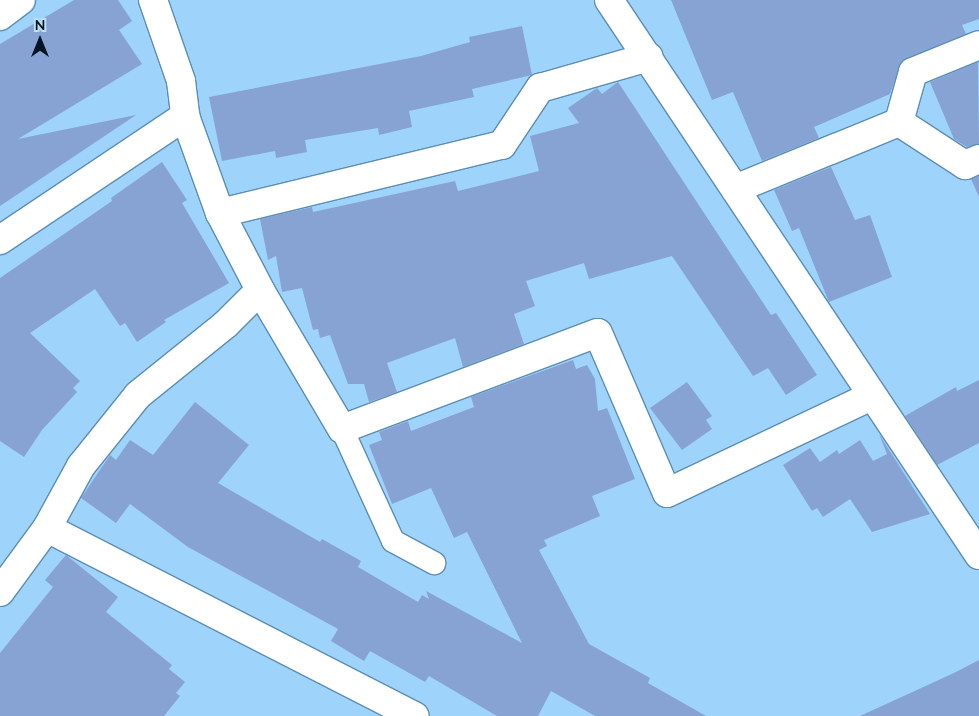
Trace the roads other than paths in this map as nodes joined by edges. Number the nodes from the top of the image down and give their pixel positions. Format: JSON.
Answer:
{"nodes":[{"id":1,"x":21,"y":0,"type":"edge"},
{"id":2,"x":154,"y":0,"type":"edge"},
{"id":3,"x":608,"y":0,"type":"edge"},
{"id":4,"x":0,"y":16,"type":"edge"},
{"id":5,"x":979,"y":45,"type":"edge"},
{"id":6,"x":649,"y":57,"type":"junction"},
{"id":7,"x":185,"y":116,"type":"junction"},
{"id":8,"x":899,"y":122,"type":"junction"},
{"id":9,"x":979,"y":159,"type":"edge"},
{"id":10,"x":735,"y":189,"type":"junction"},
{"id":11,"x":220,"y":213,"type":"junction"},
{"id":12,"x":0,"y":240,"type":"edge"},
{"id":13,"x":260,"y":290,"type":"junction"},
{"id":14,"x":871,"y":396,"type":"junction"},
{"id":15,"x":342,"y":429,"type":"junction"},
{"id":16,"x":47,"y":528,"type":"junction"},
{"id":17,"x":979,"y":554,"type":"edge"},
{"id":18,"x":434,"y":563,"type":"dead end"},
{"id":19,"x":0,"y":592,"type":"edge"},
{"id":20,"x":415,"y":716,"type":"edge"}],
"edges":[{"from":1,"to":4,"type":"street"},
{"from":2,"to":7,"type":"street"},
{"from":3,"to":6,"type":"street"},
{"from":5,"to":8,"type":"street"},
{"from":6,"to":10,"type":"street"},
{"from":6,"to":11,"type":"street"},
{"from":7,"to":11,"type":"street"},
{"from":7,"to":12,"type":"street"},
{"from":8,"to":9,"type":"street"},
{"from":8,"to":10,"type":"street"},
{"from":10,"to":14,"type":"street"},
{"from":11,"to":13,"type":"street"},
{"from":13,"to":15,"type":"street"},
{"from":13,"to":16,"type":"street"},
{"from":14,"to":15,"type":"street"},
{"from":14,"to":17,"type":"street"},
{"from":15,"to":18,"type":"lane"},
{"from":16,"to":19,"type":"street"},
{"from":16,"to":20,"type":"street"}]}
